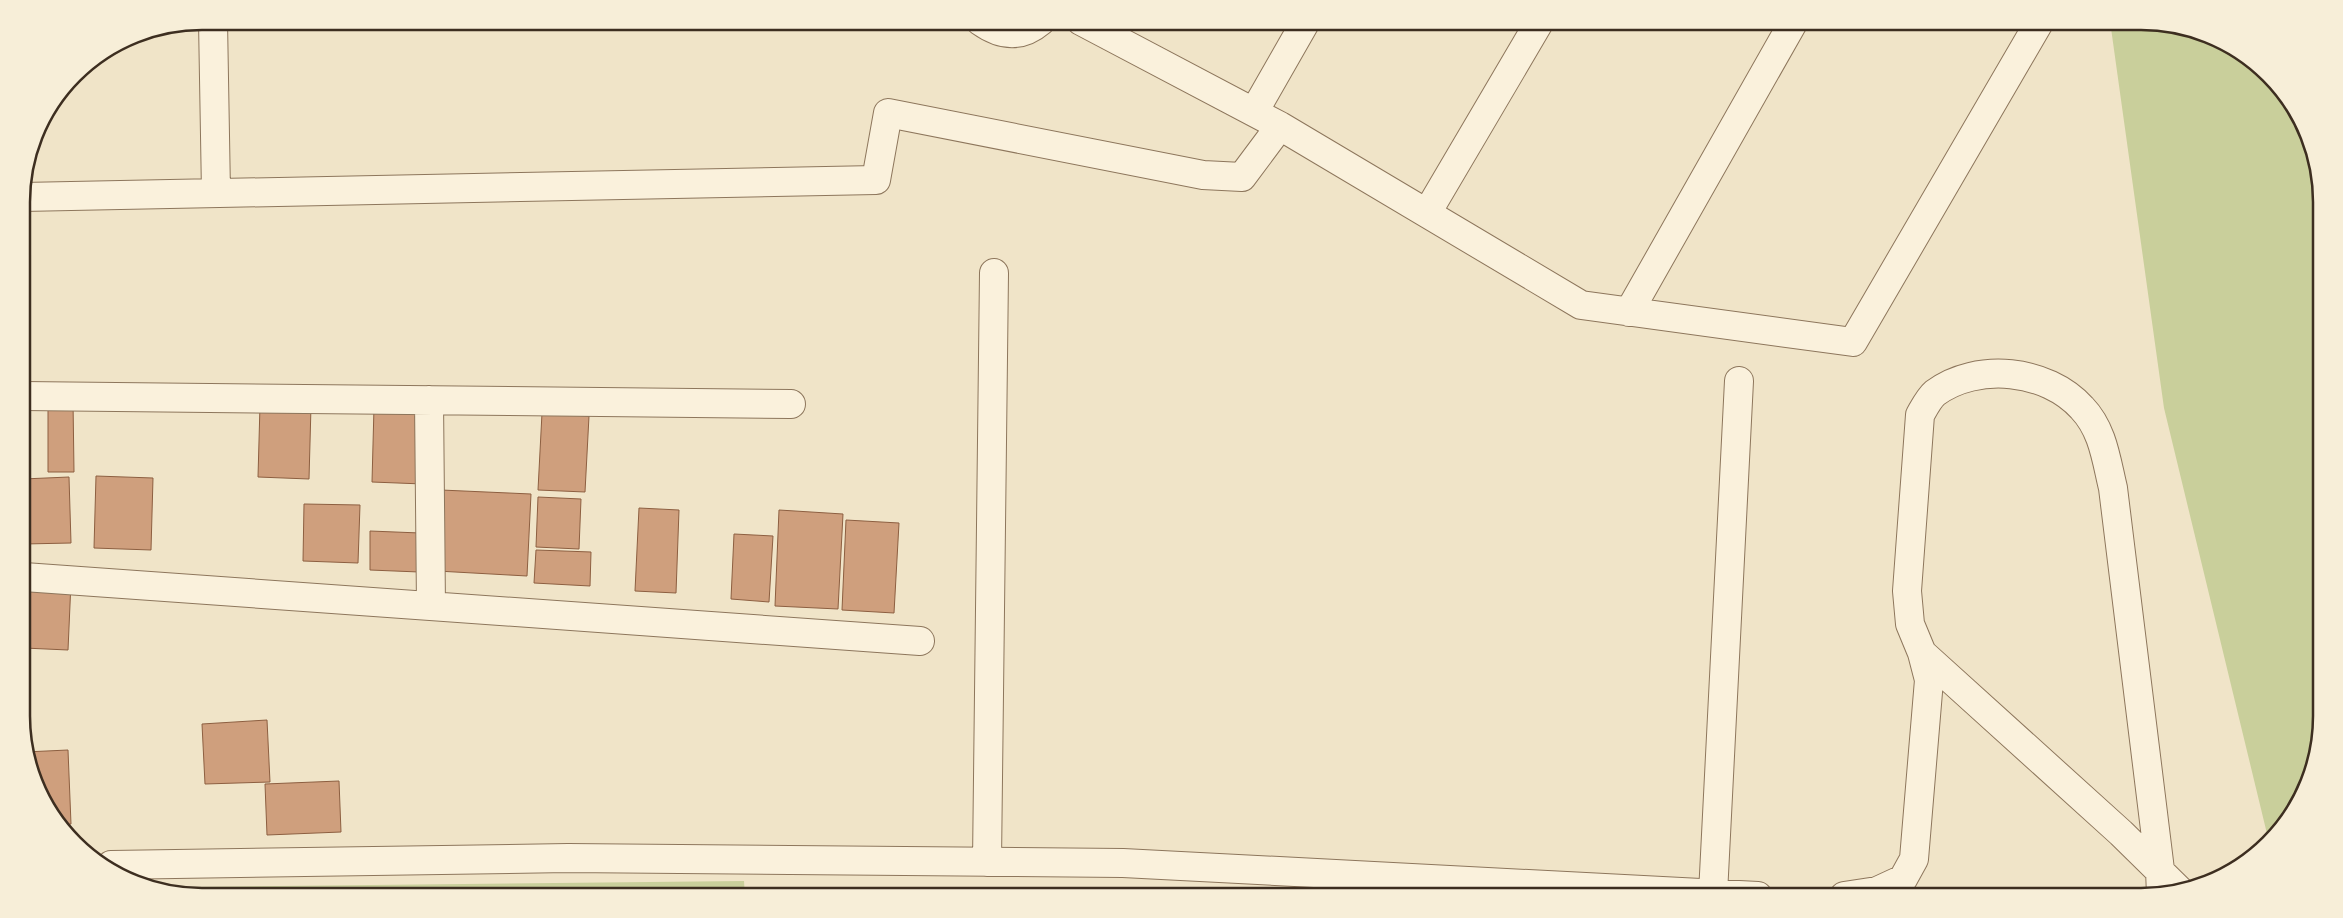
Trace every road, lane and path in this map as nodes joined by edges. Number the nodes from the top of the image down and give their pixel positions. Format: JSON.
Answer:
{"nodes":[{"id":1,"x":213,"y":30,"type":"edge"},
{"id":2,"x":995,"y":30,"type":"edge"},
{"id":3,"x":1025,"y":30,"type":"edge"},
{"id":4,"x":1099,"y":30,"type":"edge"},
{"id":5,"x":1301,"y":30,"type":"edge"},
{"id":6,"x":1535,"y":30,"type":"edge"},
{"id":7,"x":1789,"y":30,"type":"edge"},
{"id":8,"x":2035,"y":30,"type":"edge"},
{"id":9,"x":1254,"y":112,"type":"junction"},
{"id":10,"x":1280,"y":126,"type":"junction"},
{"id":11,"x":216,"y":193,"type":"junction"},
{"id":12,"x":30,"y":197,"type":"edge"},
{"id":13,"x":1427,"y":213,"type":"junction"},
{"id":14,"x":994,"y":274,"type":"dead end"},
{"id":15,"x":1630,"y":312,"type":"junction"},
{"id":16,"x":1739,"y":381,"type":"dead end"},
{"id":17,"x":30,"y":396,"type":"edge"},
{"id":18,"x":429,"y":400,"type":"junction"},
{"id":19,"x":792,"y":404,"type":"dead end"},
{"id":20,"x":30,"y":577,"type":"edge"},
{"id":21,"x":431,"y":606,"type":"junction"},
{"id":22,"x":920,"y":641,"type":"dead end"},
{"id":23,"x":1922,"y":653,"type":"junction"},
{"id":24,"x":987,"y":862,"type":"junction"},
{"id":25,"x":117,"y":865,"type":"edge"},
{"id":26,"x":2160,"y":883,"type":"edge"},
{"id":27,"x":1599,"y":888,"type":"edge"},
{"id":28,"x":1713,"y":888,"type":"edge"},
{"id":29,"x":1884,"y":888,"type":"edge"}],
"edges":[{"from":1,"to":11,"type":"street"},
{"from":2,"to":3,"type":"street"},
{"from":4,"to":9,"type":"street"},
{"from":5,"to":9,"type":"street"},
{"from":6,"to":13,"type":"street"},
{"from":7,"to":15,"type":"street"},
{"from":8,"to":15,"type":"street"},
{"from":9,"to":10,"type":"street"},
{"from":10,"to":11,"type":"street"},
{"from":10,"to":13,"type":"street"},
{"from":11,"to":12,"type":"street"},
{"from":13,"to":15,"type":"street"},
{"from":14,"to":24,"type":"street"},
{"from":16,"to":28,"type":"street"},
{"from":17,"to":18,"type":"street"},
{"from":18,"to":19,"type":"street"},
{"from":18,"to":21,"type":"street"},
{"from":20,"to":21,"type":"street"},
{"from":21,"to":22,"type":"street"},
{"from":23,"to":26,"type":"street"},
{"from":23,"to":26,"type":"street"},
{"from":23,"to":29,"type":"street"},
{"from":24,"to":25,"type":"street"},
{"from":24,"to":27,"type":"street"}]}
